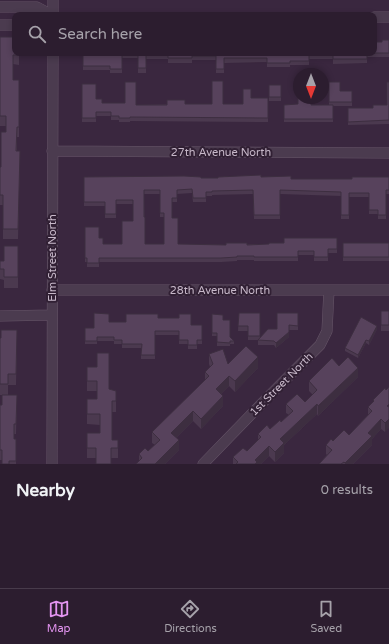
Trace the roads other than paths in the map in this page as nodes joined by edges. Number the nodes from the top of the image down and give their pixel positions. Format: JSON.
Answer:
{"nodes":[{"id":1,"x":53,"y":0,"type":"edge"},
{"id":2,"x":0,"y":7,"type":"edge"},
{"id":3,"x":46,"y":12,"type":"edge"},
{"id":4,"x":52,"y":12,"type":"edge"},
{"id":5,"x":377,"y":17,"type":"edge"},
{"id":6,"x":389,"y":17,"type":"edge"},
{"id":7,"x":0,"y":25,"type":"edge"},
{"id":8,"x":12,"y":25,"type":"edge"},
{"id":9,"x":53,"y":56,"type":"edge"},
{"id":10,"x":52,"y":151,"type":"junction"},
{"id":11,"x":389,"y":153,"type":"edge"},
{"id":12,"x":52,"y":290,"type":"junction"},
{"id":13,"x":329,"y":290,"type":"junction"},
{"id":14,"x":389,"y":290,"type":"edge"},
{"id":15,"x":52,"y":315,"type":"junction"},
{"id":16,"x":0,"y":316,"type":"edge"},
{"id":17,"x":52,"y":464,"type":"edge"},
{"id":18,"x":203,"y":464,"type":"edge"}],
"edges":[{"from":1,"to":4,"type":"street"},
{"from":2,"to":3,"type":"street"},
{"from":5,"to":6,"type":"street"},
{"from":7,"to":8,"type":"street"},
{"from":9,"to":10,"type":"street","name":"Elm Street North"},
{"from":10,"to":11,"type":"street","name":"27th Avenue North"},
{"from":10,"to":12,"type":"street","name":"Elm Street North"},
{"from":12,"to":13,"type":"street","name":"28th Avenue North"},
{"from":12,"to":15,"type":"street","name":"Elm Street North"},
{"from":13,"to":14,"type":"street","name":"28th Avenue North"},
{"from":13,"to":18,"type":"street","name":"1st Street North"},
{"from":15,"to":16,"type":"street"},
{"from":15,"to":17,"type":"street","name":"Elm Street North"}]}
